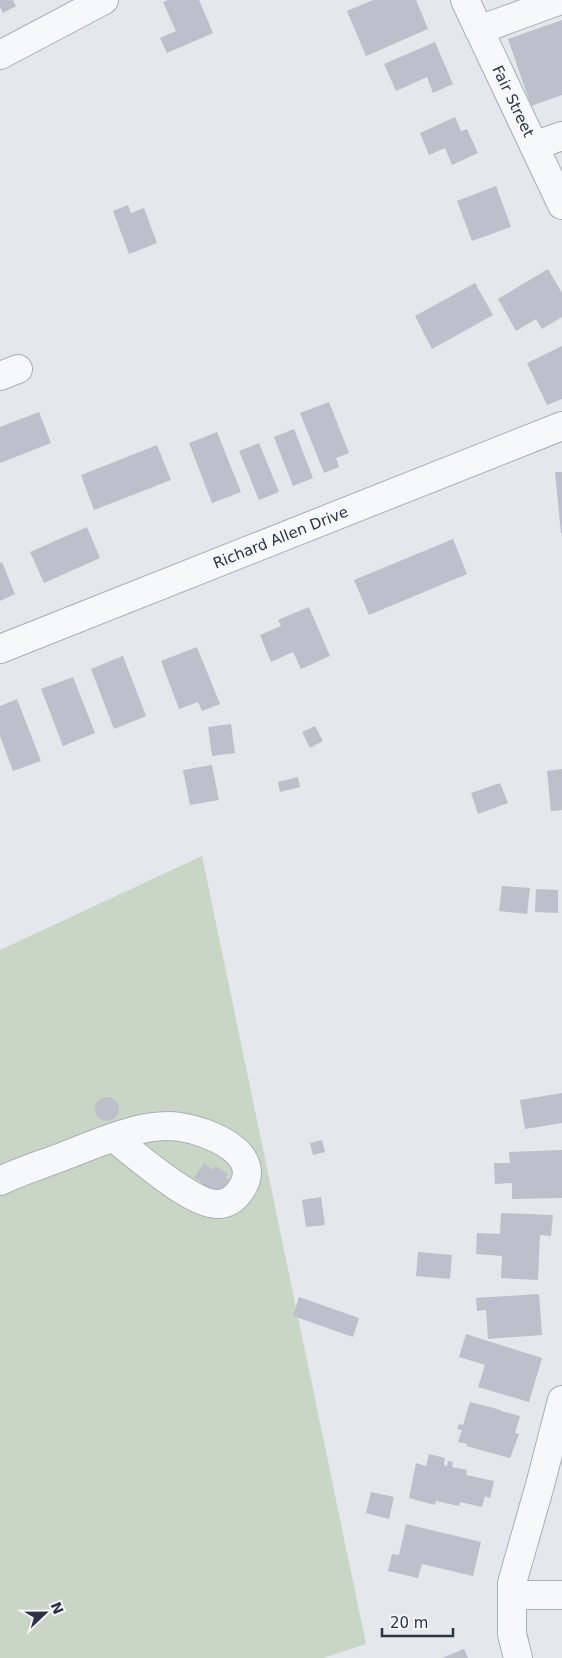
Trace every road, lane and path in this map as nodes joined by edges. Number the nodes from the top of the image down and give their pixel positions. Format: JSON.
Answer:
{"nodes":[{"id":1,"x":104,"y":0,"type":"edge"},
{"id":2,"x":465,"y":0,"type":"edge"},
{"id":3,"x":561,"y":0,"type":"edge"},
{"id":4,"x":479,"y":30,"type":"junction"},
{"id":5,"x":0,"y":55,"type":"edge"},
{"id":6,"x":562,"y":136,"type":"edge"},
{"id":7,"x":534,"y":146,"type":"junction"},
{"id":8,"x":562,"y":203,"type":"edge"},
{"id":9,"x":562,"y":426,"type":"edge"},
{"id":10,"x":0,"y":649,"type":"edge"},
{"id":11,"x":114,"y":1138,"type":"dead end"},
{"id":12,"x":0,"y":1182,"type":"edge"},
{"id":13,"x":562,"y":1400,"type":"edge"},
{"id":14,"x":562,"y":1595,"type":"edge"},
{"id":15,"x":512,"y":1596,"type":"junction"},
{"id":16,"x":518,"y":1658,"type":"edge"}],
"edges":[{"from":1,"to":5,"type":"street"},
{"from":2,"to":4,"type":"street","name":"Fair Street"},
{"from":3,"to":4,"type":"street"},
{"from":4,"to":7,"type":"street","name":"Fair Street"},
{"from":6,"to":7,"type":"street"},
{"from":7,"to":8,"type":"street","name":"Fair Street"},
{"from":9,"to":10,"type":"street","name":"Richard Allen Drive"},
{"from":11,"to":12,"type":"street"},
{"from":13,"to":15,"type":"street"},
{"from":14,"to":15,"type":"street"},
{"from":15,"to":16,"type":"street"}]}
